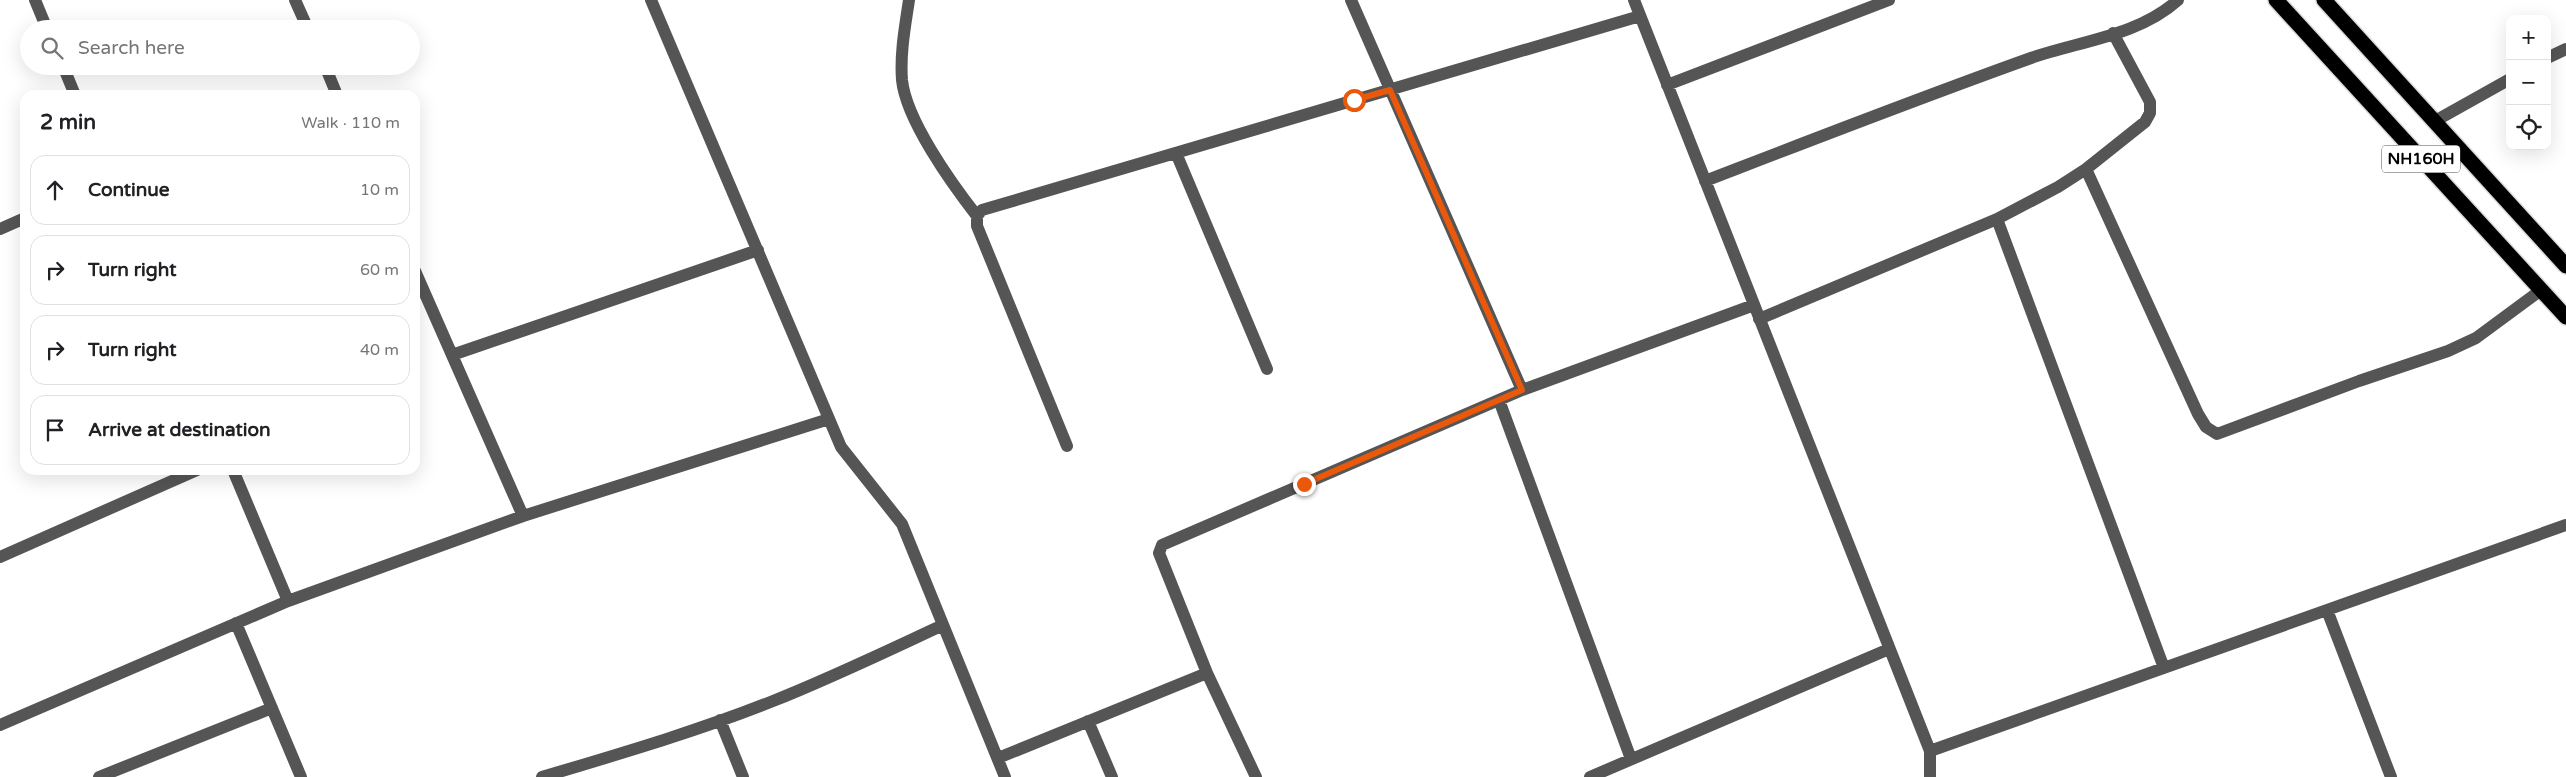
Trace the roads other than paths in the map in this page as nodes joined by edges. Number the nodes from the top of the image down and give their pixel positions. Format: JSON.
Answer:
{"nodes":[{"id":1,"x":35,"y":0,"type":"edge"},
{"id":2,"x":295,"y":0,"type":"edge"},
{"id":3,"x":651,"y":0,"type":"edge"},
{"id":4,"x":909,"y":0,"type":"edge"},
{"id":5,"x":1350,"y":0,"type":"edge"},
{"id":6,"x":1634,"y":0,"type":"edge"},
{"id":7,"x":1889,"y":0,"type":"edge"},
{"id":8,"x":2178,"y":0,"type":"edge"},
{"id":9,"x":2276,"y":0,"type":"edge"},
{"id":10,"x":2324,"y":0,"type":"edge"},
{"id":11,"x":1640,"y":16,"type":"junction"},
{"id":12,"x":43,"y":20,"type":"edge"},
{"id":13,"x":304,"y":20,"type":"edge"},
{"id":14,"x":2113,"y":33,"type":"junction"},
{"id":15,"x":2566,"y":50,"type":"edge"},
{"id":16,"x":2551,"y":56,"type":"edge"},
{"id":17,"x":67,"y":75,"type":"edge"},
{"id":18,"x":329,"y":75,"type":"edge"},
{"id":19,"x":2506,"y":82,"type":"edge"},
{"id":20,"x":1667,"y":85,"type":"junction"},
{"id":21,"x":73,"y":90,"type":"edge"},
{"id":22,"x":335,"y":90,"type":"edge"},
{"id":23,"x":1390,"y":90,"type":"junction"},
{"id":24,"x":2435,"y":121,"type":"junction"},
{"id":25,"x":1176,"y":153,"type":"junction"},
{"id":26,"x":2086,"y":169,"type":"junction"},
{"id":27,"x":1705,"y":181,"type":"junction"},
{"id":28,"x":977,"y":216,"type":"junction"},
{"id":29,"x":1997,"y":219,"type":"junction"},
{"id":30,"x":20,"y":220,"type":"edge"},
{"id":31,"x":0,"y":229,"type":"edge"},
{"id":32,"x":758,"y":250,"type":"junction"},
{"id":33,"x":2566,"y":266,"type":"edge"},
{"id":34,"x":420,"y":282,"type":"edge"},
{"id":35,"x":2541,"y":290,"type":"junction"},
{"id":36,"x":1754,"y":305,"type":"junction"},
{"id":37,"x":2566,"y":317,"type":"edge"},
{"id":38,"x":1759,"y":319,"type":"junction"},
{"id":39,"x":452,"y":355,"type":"junction"},
{"id":40,"x":1267,"y":369,"type":"dead end"},
{"id":41,"x":1522,"y":390,"type":"junction"},
{"id":42,"x":1498,"y":400,"type":"junction"},
{"id":43,"x":829,"y":418,"type":"junction"},
{"id":44,"x":1067,"y":446,"type":"dead end"},
{"id":45,"x":186,"y":475,"type":"edge"},
{"id":46,"x":235,"y":475,"type":"edge"},
{"id":47,"x":523,"y":516,"type":"junction"},
{"id":48,"x":2566,"y":525,"type":"edge"},
{"id":49,"x":0,"y":557,"type":"edge"},
{"id":50,"x":288,"y":601,"type":"junction"},
{"id":51,"x":2327,"y":610,"type":"junction"},
{"id":52,"x":236,"y":623,"type":"junction"},
{"id":53,"x":943,"y":625,"type":"junction"},
{"id":54,"x":1889,"y":649,"type":"junction"},
{"id":55,"x":2164,"y":668,"type":"junction"},
{"id":56,"x":1207,"y":672,"type":"junction"},
{"id":57,"x":272,"y":708,"type":"junction"},
{"id":58,"x":720,"y":720,"type":"junction"},
{"id":59,"x":1088,"y":721,"type":"junction"},
{"id":60,"x":0,"y":726,"type":"edge"},
{"id":61,"x":1930,"y":751,"type":"junction"},
{"id":62,"x":998,"y":758,"type":"junction"},
{"id":63,"x":1631,"y":760,"type":"junction"},
{"id":64,"x":99,"y":777,"type":"edge"},
{"id":65,"x":301,"y":777,"type":"edge"},
{"id":66,"x":542,"y":777,"type":"edge"},
{"id":67,"x":743,"y":777,"type":"edge"},
{"id":68,"x":1005,"y":777,"type":"edge"},
{"id":69,"x":1112,"y":777,"type":"edge"},
{"id":70,"x":1256,"y":777,"type":"edge"},
{"id":71,"x":1590,"y":777,"type":"edge"},
{"id":72,"x":1930,"y":777,"type":"edge"},
{"id":73,"x":2391,"y":777,"type":"edge"}],
"edges":[{"from":1,"to":12,"type":"street"},
{"from":2,"to":13,"type":"street"},
{"from":3,"to":32,"type":"street"},
{"from":4,"to":28,"type":"street"},
{"from":5,"to":23,"type":"street"},
{"from":6,"to":11,"type":"street"},
{"from":7,"to":20,"type":"street"},
{"from":8,"to":14,"type":"street"},
{"from":9,"to":35,"type":"highway","number":"NH160H"},
{"from":10,"to":24,"type":"highway","number":"NH160H"},
{"from":11,"to":20,"type":"street"},
{"from":11,"to":23,"type":"street"},
{"from":14,"to":26,"type":"street"},
{"from":14,"to":27,"type":"street"},
{"from":15,"to":16,"type":"street"},
{"from":17,"to":21,"type":"street"},
{"from":18,"to":22,"type":"street"},
{"from":19,"to":24,"type":"street"},
{"from":20,"to":27,"type":"street"},
{"from":23,"to":25,"type":"street"},
{"from":23,"to":41,"type":"street"},
{"from":24,"to":33,"type":"highway","number":"NH160H"},
{"from":25,"to":28,"type":"street"},
{"from":25,"to":40,"type":"street"},
{"from":26,"to":29,"type":"street"},
{"from":26,"to":35,"type":"street"},
{"from":27,"to":36,"type":"street"},
{"from":28,"to":44,"type":"street"},
{"from":29,"to":38,"type":"street"},
{"from":29,"to":55,"type":"street"},
{"from":30,"to":31,"type":"street"},
{"from":32,"to":39,"type":"street"},
{"from":32,"to":43,"type":"street"},
{"from":34,"to":39,"type":"street"},
{"from":35,"to":37,"type":"highway","number":"NH160H"},
{"from":36,"to":38,"type":"street"},
{"from":36,"to":41,"type":"street"},
{"from":38,"to":54,"type":"street"},
{"from":39,"to":47,"type":"street"},
{"from":41,"to":42,"type":"street"},
{"from":42,"to":56,"type":"street"},
{"from":42,"to":63,"type":"street"},
{"from":43,"to":47,"type":"street"},
{"from":43,"to":53,"type":"street"},
{"from":45,"to":49,"type":"street"},
{"from":46,"to":50,"type":"street"},
{"from":47,"to":50,"type":"street"},
{"from":48,"to":51,"type":"street"},
{"from":50,"to":52,"type":"street"},
{"from":51,"to":55,"type":"street"},
{"from":51,"to":73,"type":"street"},
{"from":52,"to":57,"type":"street"},
{"from":52,"to":60,"type":"street"},
{"from":53,"to":58,"type":"street"},
{"from":53,"to":62,"type":"street"},
{"from":54,"to":61,"type":"street"},
{"from":54,"to":63,"type":"street"},
{"from":55,"to":61,"type":"street"},
{"from":56,"to":59,"type":"street"},
{"from":56,"to":70,"type":"street"},
{"from":57,"to":64,"type":"street"},
{"from":57,"to":65,"type":"street"},
{"from":58,"to":66,"type":"street"},
{"from":58,"to":67,"type":"street"},
{"from":59,"to":62,"type":"street"},
{"from":59,"to":69,"type":"street"},
{"from":61,"to":72,"type":"street"},
{"from":62,"to":68,"type":"street"},
{"from":63,"to":71,"type":"street"}]}
